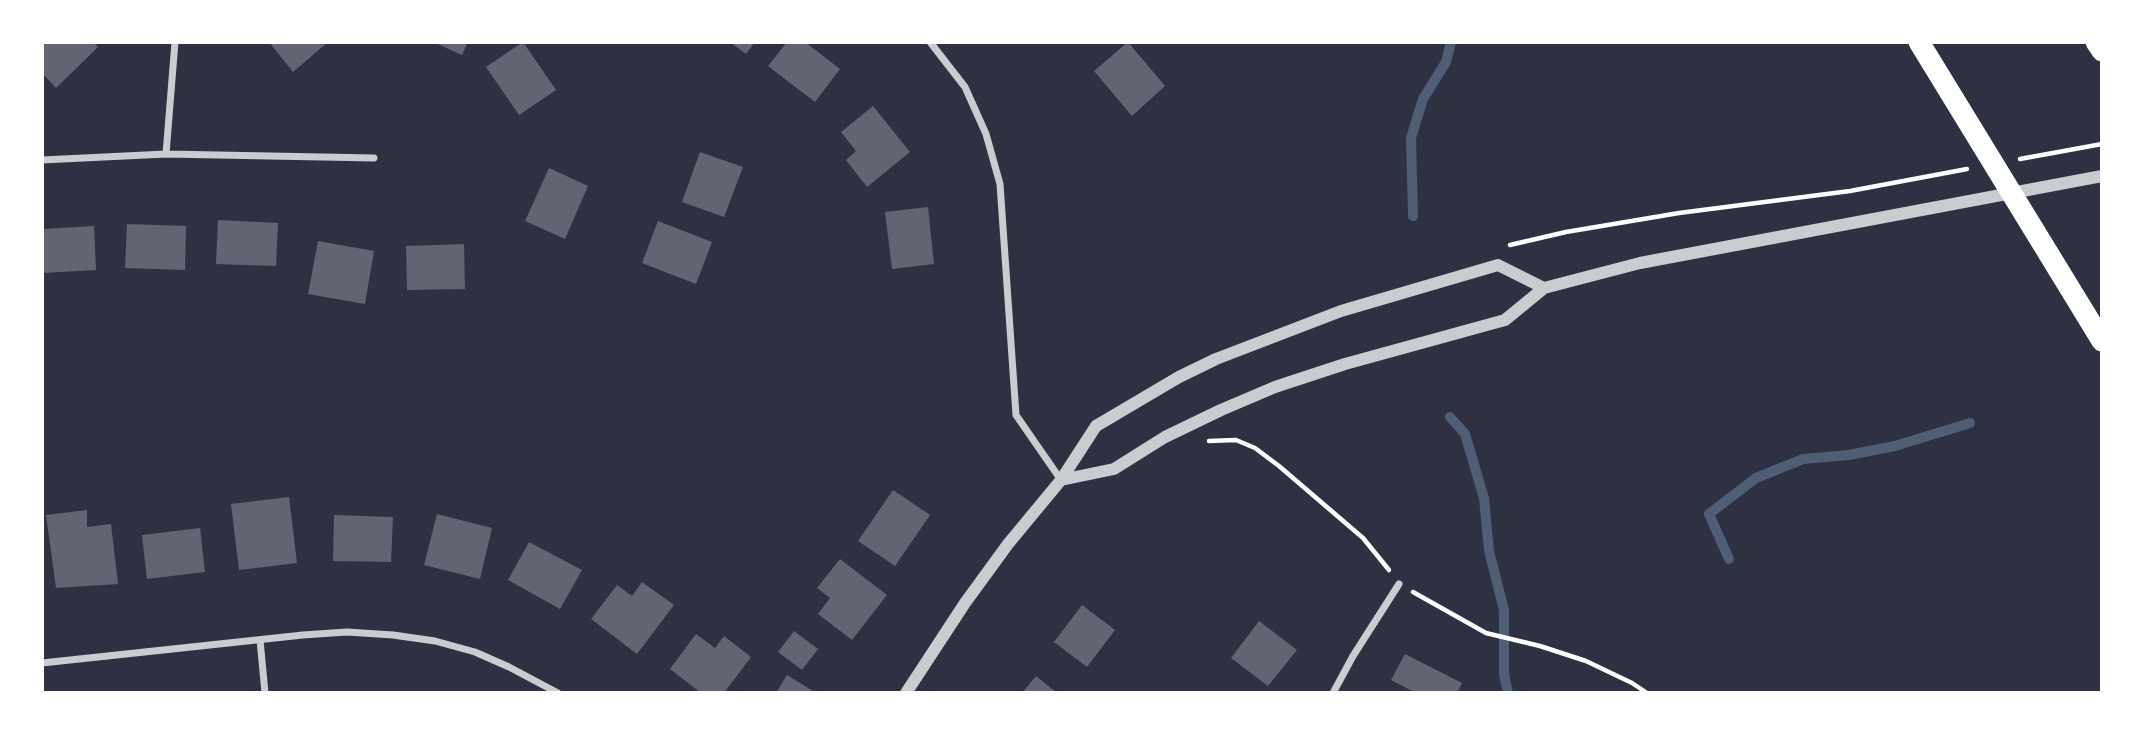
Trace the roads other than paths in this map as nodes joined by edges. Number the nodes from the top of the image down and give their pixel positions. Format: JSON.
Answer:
{"nodes":[{"id":1,"x":175,"y":42,"type":"edge"},
{"id":2,"x":930,"y":42,"type":"edge"},
{"id":3,"x":1919,"y":42,"type":"edge"},
{"id":4,"x":2096,"y":42,"type":"edge"},
{"id":5,"x":2102,"y":51,"type":"edge"},
{"id":6,"x":166,"y":155,"type":"junction"},
{"id":7,"x":374,"y":158,"type":"dead end"},
{"id":8,"x":42,"y":160,"type":"edge"},
{"id":9,"x":2102,"y":176,"type":"edge"},
{"id":10,"x":1544,"y":288,"type":"junction"},
{"id":11,"x":2102,"y":341,"type":"edge"},
{"id":12,"x":1061,"y":480,"type":"junction"},
{"id":13,"x":1399,"y":583,"type":"road end"},
{"id":14,"x":260,"y":640,"type":"junction"},
{"id":15,"x":42,"y":663,"type":"edge"},
{"id":16,"x":265,"y":693,"type":"edge"},
{"id":17,"x":558,"y":693,"type":"edge"},
{"id":18,"x":906,"y":693,"type":"edge"},
{"id":19,"x":1333,"y":693,"type":"edge"}],
"edges":[{"from":1,"to":6,"type":"street"},
{"from":2,"to":12,"type":"street"},
{"from":3,"to":11,"type":"highway"},
{"from":4,"to":5,"type":"highway"},
{"from":6,"to":7,"type":"street"},
{"from":6,"to":8,"type":"street"},
{"from":9,"to":10,"type":"street"},
{"from":10,"to":12,"type":"street"},
{"from":10,"to":12,"type":"street"},
{"from":12,"to":18,"type":"street"},
{"from":13,"to":19,"type":"street"},
{"from":14,"to":15,"type":"street"},
{"from":14,"to":16,"type":"street"},
{"from":14,"to":17,"type":"street"}]}
